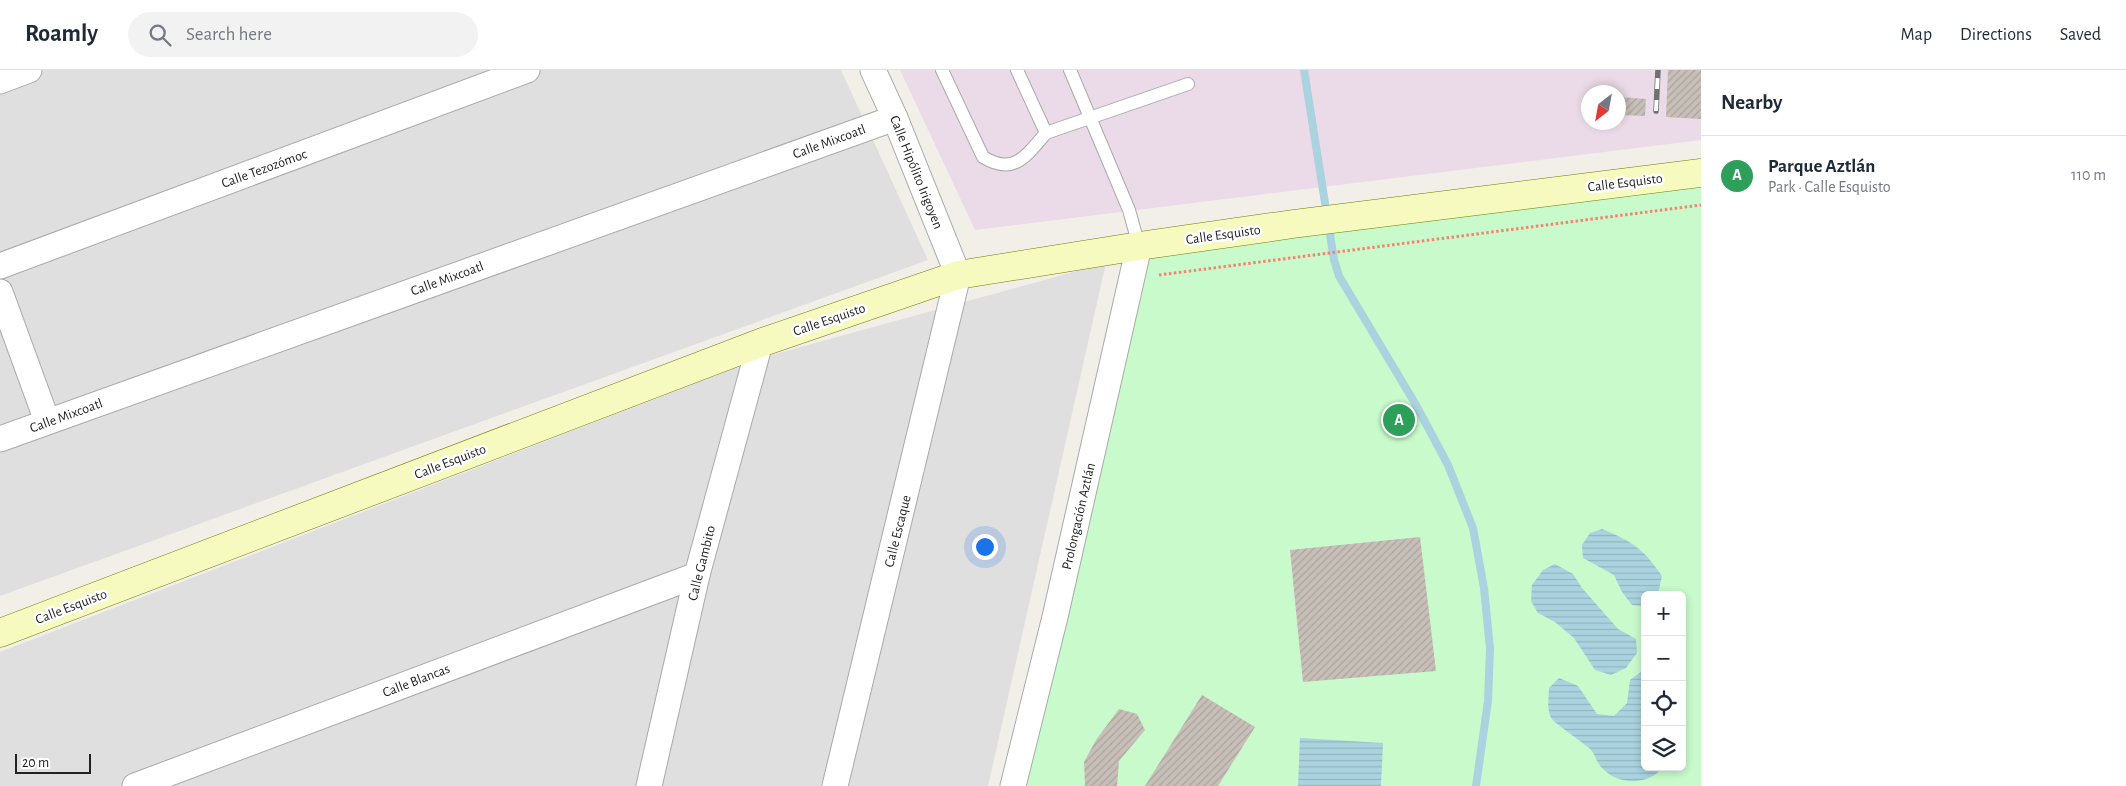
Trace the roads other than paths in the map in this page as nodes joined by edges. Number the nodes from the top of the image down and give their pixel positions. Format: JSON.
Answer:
{"nodes":[{"id":1,"x":29,"y":70,"type":"edge"},
{"id":2,"x":527,"y":70,"type":"edge"},
{"id":3,"x":873,"y":70,"type":"edge"},
{"id":4,"x":942,"y":70,"type":"edge"},
{"id":5,"x":1017,"y":70,"type":"edge"},
{"id":6,"x":1070,"y":70,"type":"edge"},
{"id":7,"x":0,"y":81,"type":"edge"},
{"id":8,"x":1188,"y":84,"type":"dead end"},
{"id":9,"x":895,"y":118,"type":"junction"},
{"id":10,"x":1091,"y":119,"type":"junction"},
{"id":11,"x":1046,"y":134,"type":"junction"},
{"id":12,"x":1701,"y":173,"type":"edge"},
{"id":13,"x":1139,"y":246,"type":"junction"},
{"id":14,"x":0,"y":266,"type":"edge"},
{"id":15,"x":958,"y":275,"type":"junction"},
{"id":16,"x":0,"y":292,"type":"edge"},
{"id":17,"x":760,"y":343,"type":"junction"},
{"id":18,"x":47,"y":421,"type":"junction"},
{"id":19,"x":0,"y":439,"type":"edge"},
{"id":20,"x":697,"y":574,"type":"junction"},
{"id":21,"x":0,"y":633,"type":"edge"},
{"id":22,"x":643,"y":783,"type":"edge"},
{"id":23,"x":135,"y":786,"type":"edge"},
{"id":24,"x":835,"y":786,"type":"edge"},
{"id":25,"x":1013,"y":786,"type":"edge"}],
"edges":[{"from":1,"to":7,"type":"street"},
{"from":2,"to":14,"type":"street","name":"Calle Tezozómoc"},
{"from":3,"to":9,"type":"street","name":"Calle Hipólito Irigoyen"},
{"from":4,"to":11,"type":"lane"},
{"from":5,"to":11,"type":"lane"},
{"from":6,"to":10,"type":"lane"},
{"from":8,"to":10,"type":"lane"},
{"from":9,"to":15,"type":"street","name":"Calle Hipólito Irigoyen"},
{"from":9,"to":18,"type":"street","name":"Calle Mixcoatl"},
{"from":10,"to":11,"type":"lane"},
{"from":10,"to":13,"type":"lane"},
{"from":12,"to":13,"type":"street","name":"Calle Esquisto"},
{"from":13,"to":15,"type":"street","name":"Calle Esquisto"},
{"from":13,"to":25,"type":"street","name":"Prolongación Aztlán"},
{"from":15,"to":17,"type":"street","name":"Calle Esquisto"},
{"from":15,"to":24,"type":"street","name":"Calle Escaque"},
{"from":16,"to":18,"type":"street"},
{"from":17,"to":20,"type":"street","name":"Calle Gambito"},
{"from":17,"to":21,"type":"street","name":"Calle Esquisto"},
{"from":18,"to":19,"type":"street","name":"Calle Mixcoatl"},
{"from":20,"to":22,"type":"street","name":"Calle Gambito"},
{"from":20,"to":23,"type":"street","name":"Calle Blancas"}]}
